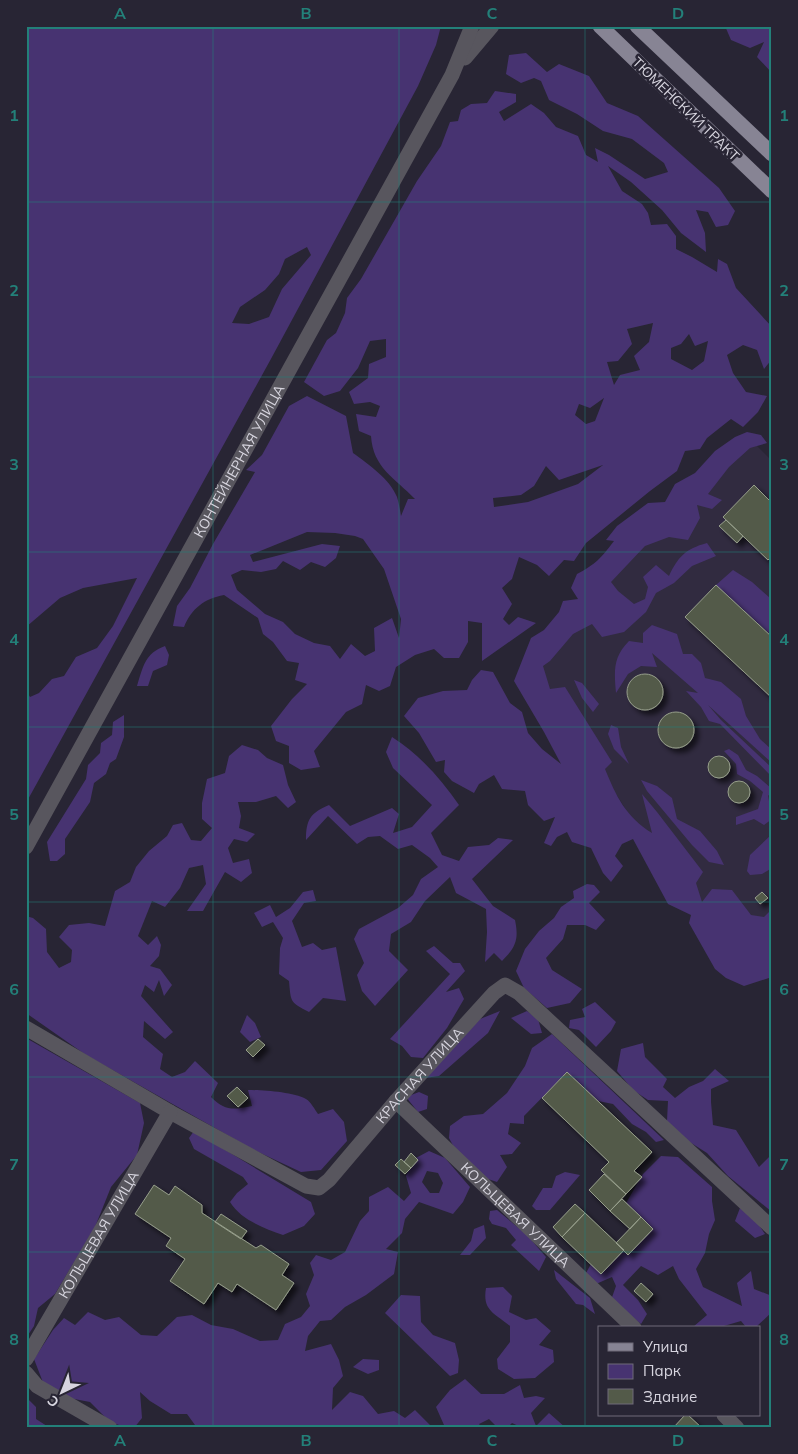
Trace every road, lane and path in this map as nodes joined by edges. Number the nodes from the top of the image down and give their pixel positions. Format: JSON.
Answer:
{"nodes":[{"id":1,"x":472,"y":26,"type":"edge"},
{"id":2,"x":492,"y":26,"type":"edge"},
{"id":3,"x":600,"y":26,"type":"edge"},
{"id":4,"x":637,"y":26,"type":"edge"},
{"id":5,"x":452,"y":75,"type":"junction"},
{"id":6,"x":772,"y":154,"type":"edge"},
{"id":7,"x":772,"y":191,"type":"edge"},
{"id":8,"x":26,"y":847,"type":"edge"},
{"id":9,"x":26,"y":1028,"type":"edge"},
{"id":10,"x":396,"y":1101,"type":"junction"},
{"id":11,"x":170,"y":1112,"type":"junction"},
{"id":12,"x":772,"y":1228,"type":"edge"},
{"id":13,"x":632,"y":1326,"type":"edge"},
{"id":14,"x":26,"y":1358,"type":"edge"},
{"id":15,"x":26,"y":1373,"type":"edge"},
{"id":16,"x":725,"y":1416,"type":"edge"},
{"id":17,"x":110,"y":1428,"type":"edge"},
{"id":18,"x":737,"y":1428,"type":"edge"}],
"edges":[{"from":1,"to":5,"type":"street","name":"КОНТЕЙНЕРНАЯ УЛИЦА"},
{"from":2,"to":5,"type":"street","name":"КОНТЕЙНЕРНАЯ УЛИЦА"},
{"from":3,"to":7,"type":"main road","name":"ТЮМЕНСКИЙ ТРАКТ"},
{"from":4,"to":6,"type":"main road","name":"ТЮМЕНСКИЙ ТРАКТ"},
{"from":5,"to":8,"type":"street","name":"КОНТЕЙНЕРНАЯ УЛИЦА"},
{"from":9,"to":11,"type":"street","name":"КРАСНАЯ УЛИЦА"},
{"from":10,"to":11,"type":"street","name":"КРАСНАЯ УЛИЦА"},
{"from":10,"to":12,"type":"street","name":"КРАСНАЯ УЛИЦА"},
{"from":10,"to":13,"type":"street","name":"КОЛЬЦЕВАЯ УЛИЦА"},
{"from":11,"to":14,"type":"street","name":"КОЛЬЦЕВАЯ УЛИЦА"},
{"from":15,"to":17,"type":"street"},
{"from":16,"to":18,"type":"street"}]}
